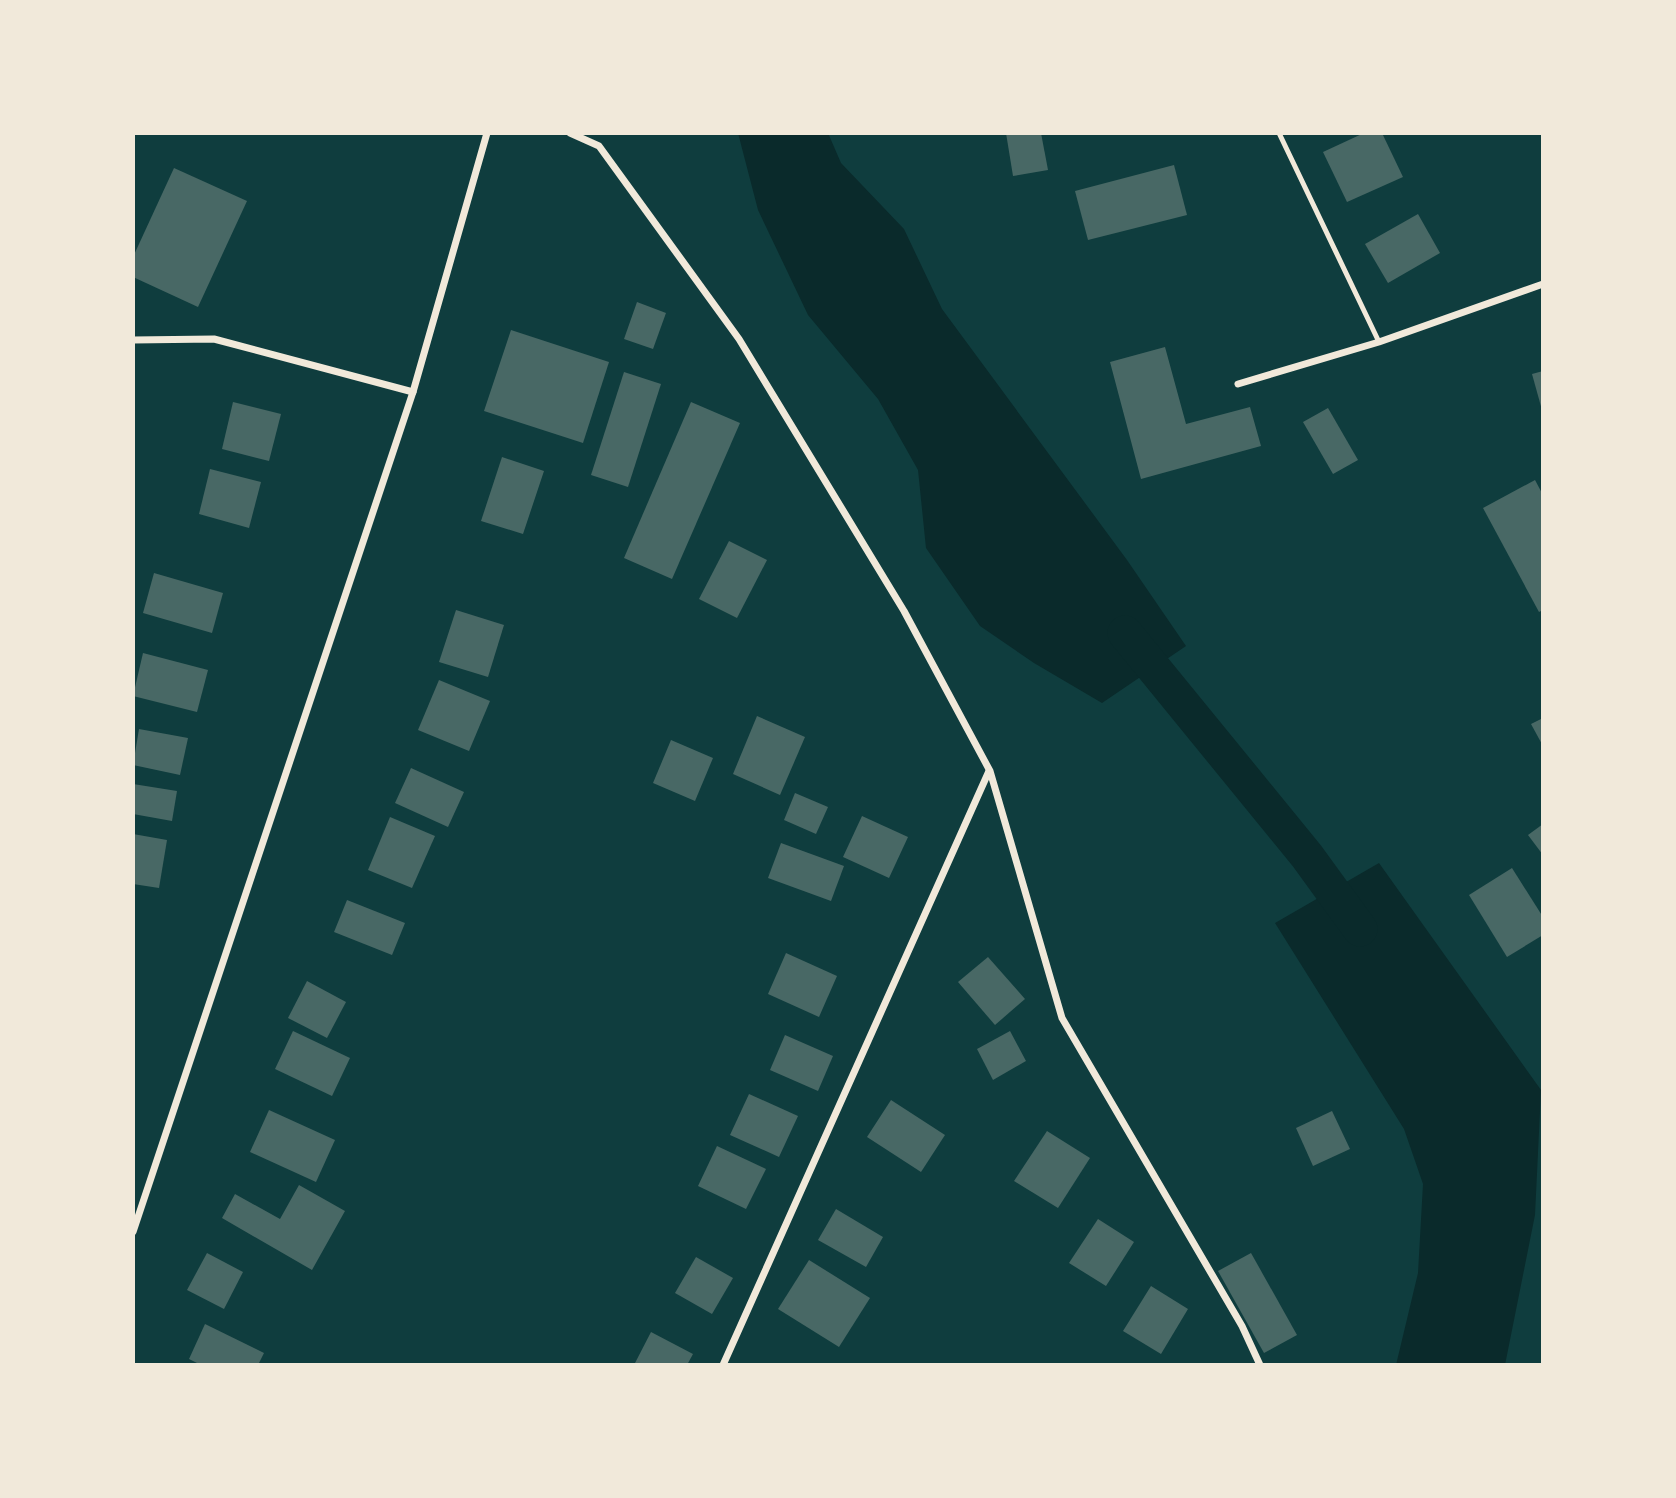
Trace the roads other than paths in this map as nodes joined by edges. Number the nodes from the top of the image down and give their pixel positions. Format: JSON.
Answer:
{"nodes":[{"id":1,"x":487,"y":133,"type":"edge"},
{"id":2,"x":570,"y":133,"type":"edge"},
{"id":3,"x":1279,"y":133,"type":"edge"},
{"id":4,"x":1543,"y":284,"type":"edge"},
{"id":5,"x":133,"y":340,"type":"edge"},
{"id":6,"x":1379,"y":342,"type":"junction"},
{"id":7,"x":1238,"y":384,"type":"dead end"},
{"id":8,"x":413,"y":392,"type":"junction"},
{"id":9,"x":990,"y":771,"type":"junction"},
{"id":10,"x":133,"y":1232,"type":"edge"},
{"id":11,"x":723,"y":1365,"type":"edge"},
{"id":12,"x":1259,"y":1365,"type":"edge"}],
"edges":[{"from":1,"to":8,"type":"street"},
{"from":2,"to":9,"type":"street"},
{"from":3,"to":6,"type":"lane"},
{"from":4,"to":6,"type":"street"},
{"from":5,"to":8,"type":"street"},
{"from":6,"to":7,"type":"street"},
{"from":8,"to":10,"type":"street"},
{"from":9,"to":11,"type":"street"},
{"from":9,"to":12,"type":"street"}]}
